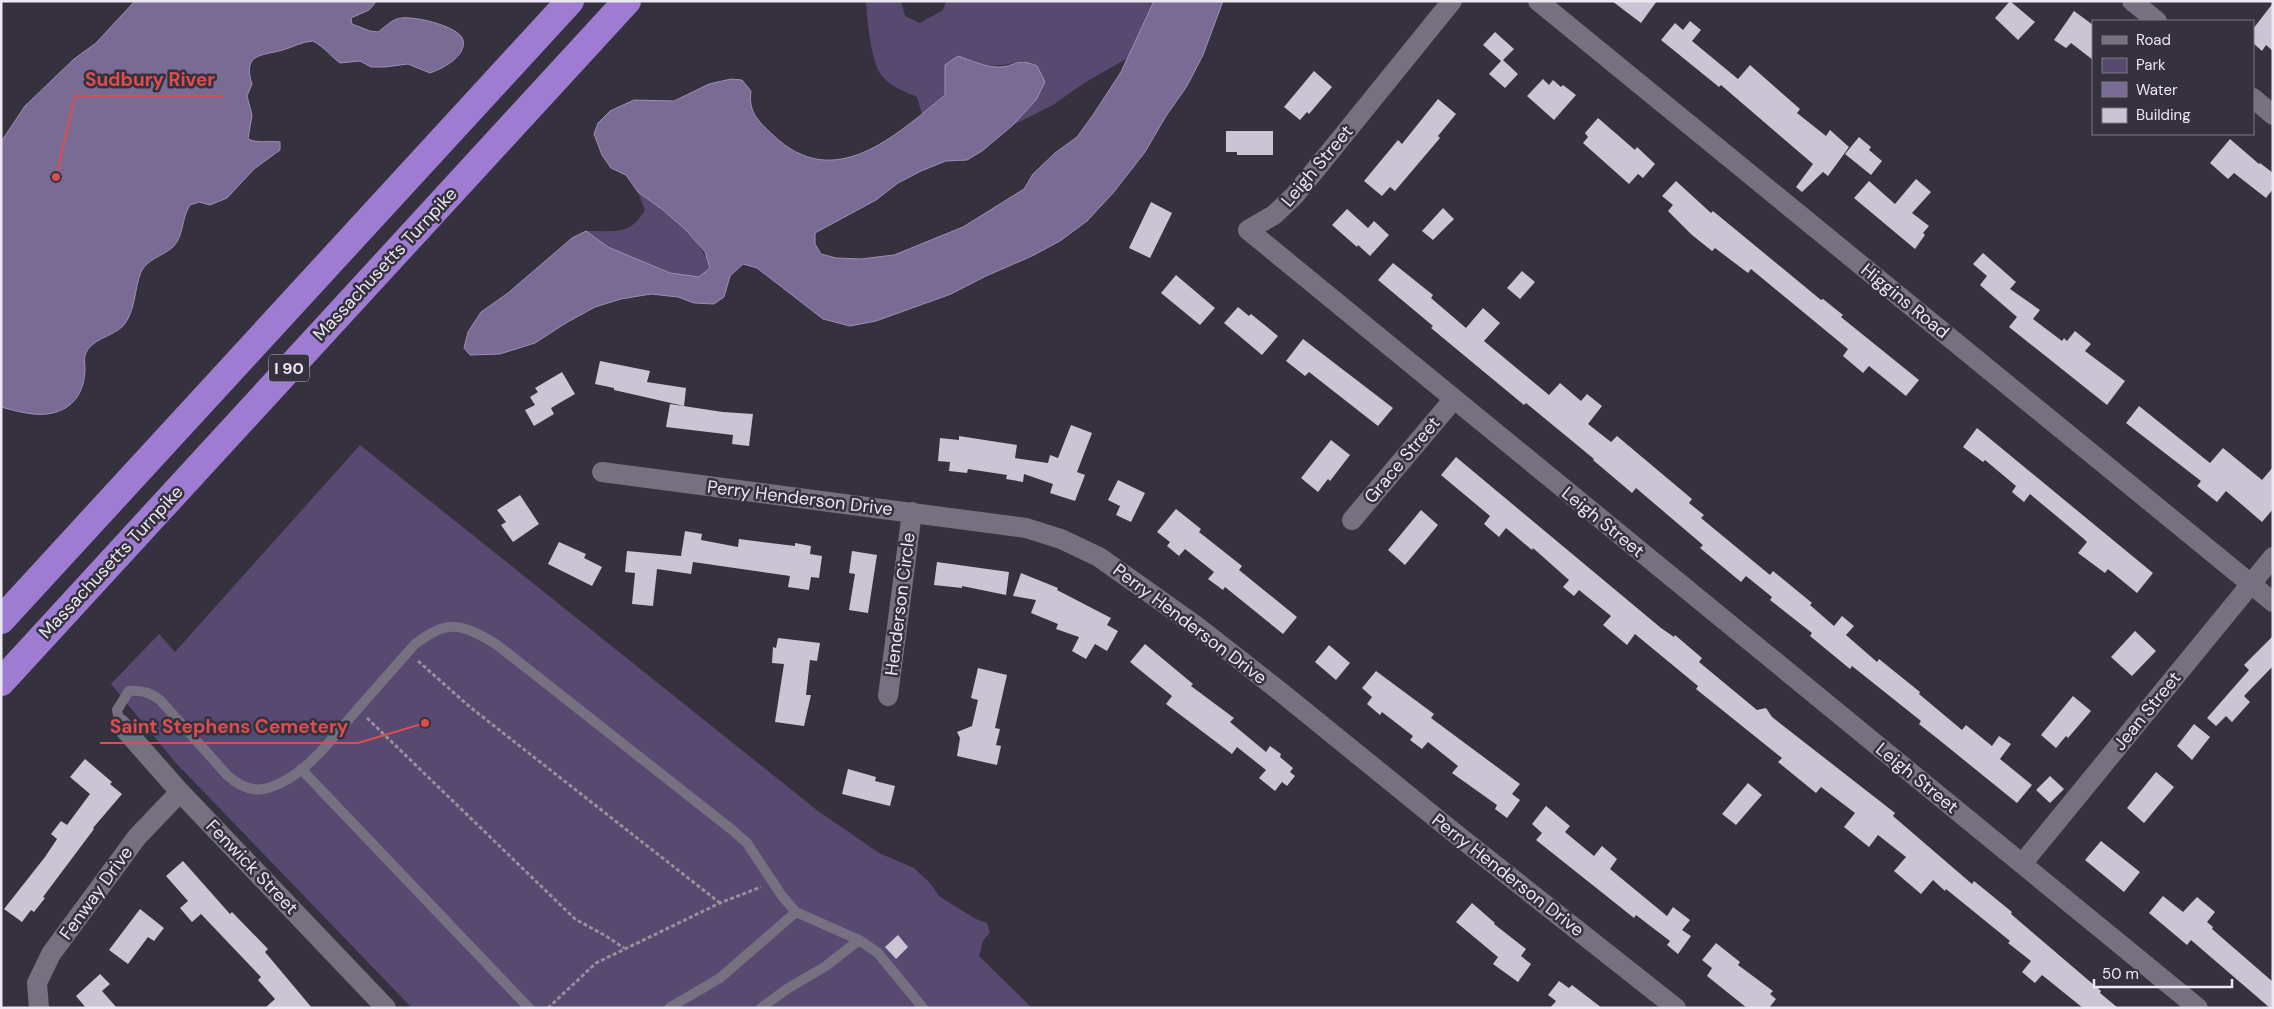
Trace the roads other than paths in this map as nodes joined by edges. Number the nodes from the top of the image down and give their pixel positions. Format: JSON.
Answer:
{"nodes":[{"id":1,"x":570,"y":1,"type":"edge"},
{"id":2,"x":627,"y":1,"type":"edge"},
{"id":3,"x":1452,"y":1,"type":"edge"},
{"id":4,"x":1538,"y":1,"type":"edge"},
{"id":5,"x":2132,"y":1,"type":"edge"},
{"id":6,"x":2156,"y":20,"type":"edge"},
{"id":7,"x":2254,"y":99,"type":"edge"},
{"id":8,"x":2272,"y":113,"type":"edge"},
{"id":9,"x":1453,"y":400,"type":"junction"},
{"id":10,"x":602,"y":472,"type":"dead end"},
{"id":11,"x":912,"y":512,"type":"junction"},
{"id":12,"x":1352,"y":520,"type":"dead end"},
{"id":13,"x":2273,"y":557,"type":"edge"},
{"id":14,"x":2251,"y":584,"type":"junction"},
{"id":15,"x":2273,"y":602,"type":"edge"},
{"id":16,"x":1,"y":620,"type":"edge"},
{"id":17,"x":1,"y":682,"type":"edge"},
{"id":18,"x":888,"y":696,"type":"dead end"},
{"id":19,"x":120,"y":724,"type":"joint"},
{"id":20,"x":302,"y":769,"type":"junction"},
{"id":21,"x":180,"y":792,"type":"junction"},
{"id":22,"x":2022,"y":864,"type":"junction"},
{"id":23,"x":796,"y":912,"type":"junction"},
{"id":24,"x":859,"y":940,"type":"junction"},
{"id":25,"x":39,"y":1008,"type":"edge"},
{"id":26,"x":386,"y":1008,"type":"edge"},
{"id":27,"x":529,"y":1008,"type":"edge"},
{"id":28,"x":669,"y":1008,"type":"edge"},
{"id":29,"x":761,"y":1008,"type":"edge"},
{"id":30,"x":923,"y":1008,"type":"edge"},
{"id":31,"x":1676,"y":1008,"type":"edge"},
{"id":32,"x":2198,"y":1008,"type":"edge"}],
"edges":[{"from":1,"to":16,"type":"highway","number":"I 90"},
{"from":2,"to":17,"type":"highway","name":"Massachusetts Turnpike","number":"I 90"},
{"from":3,"to":9,"type":"street","name":"Leigh Street"},
{"from":4,"to":14,"type":"street","name":"Higgins Road"},
{"from":5,"to":6,"type":"street"},
{"from":7,"to":8,"type":"street"},
{"from":9,"to":12,"type":"street","name":"Grace Street"},
{"from":9,"to":22,"type":"street","name":"Leigh Street"},
{"from":10,"to":11,"type":"street","name":"Perry Henderson Drive"},
{"from":11,"to":18,"type":"street","name":"Henderson Circle"},
{"from":11,"to":31,"type":"street","name":"Perry Henderson Drive"},
{"from":13,"to":14,"type":"street","name":"Jean Street"},
{"from":14,"to":15,"type":"street","name":"Higgins Road"},
{"from":14,"to":22,"type":"street","name":"Jean Street"},
{"from":19,"to":20,"type":"lane"},
{"from":19,"to":21,"type":"street","name":"Fenwick Street"},
{"from":20,"to":23,"type":"lane"},
{"from":20,"to":27,"type":"lane"},
{"from":21,"to":25,"type":"street","name":"Fenway Drive"},
{"from":21,"to":26,"type":"street","name":"Fenwick Street"},
{"from":22,"to":32,"type":"street","name":"Leigh Street"},
{"from":23,"to":24,"type":"lane"},
{"from":23,"to":28,"type":"lane"},
{"from":24,"to":29,"type":"lane"},
{"from":24,"to":30,"type":"lane"}]}
